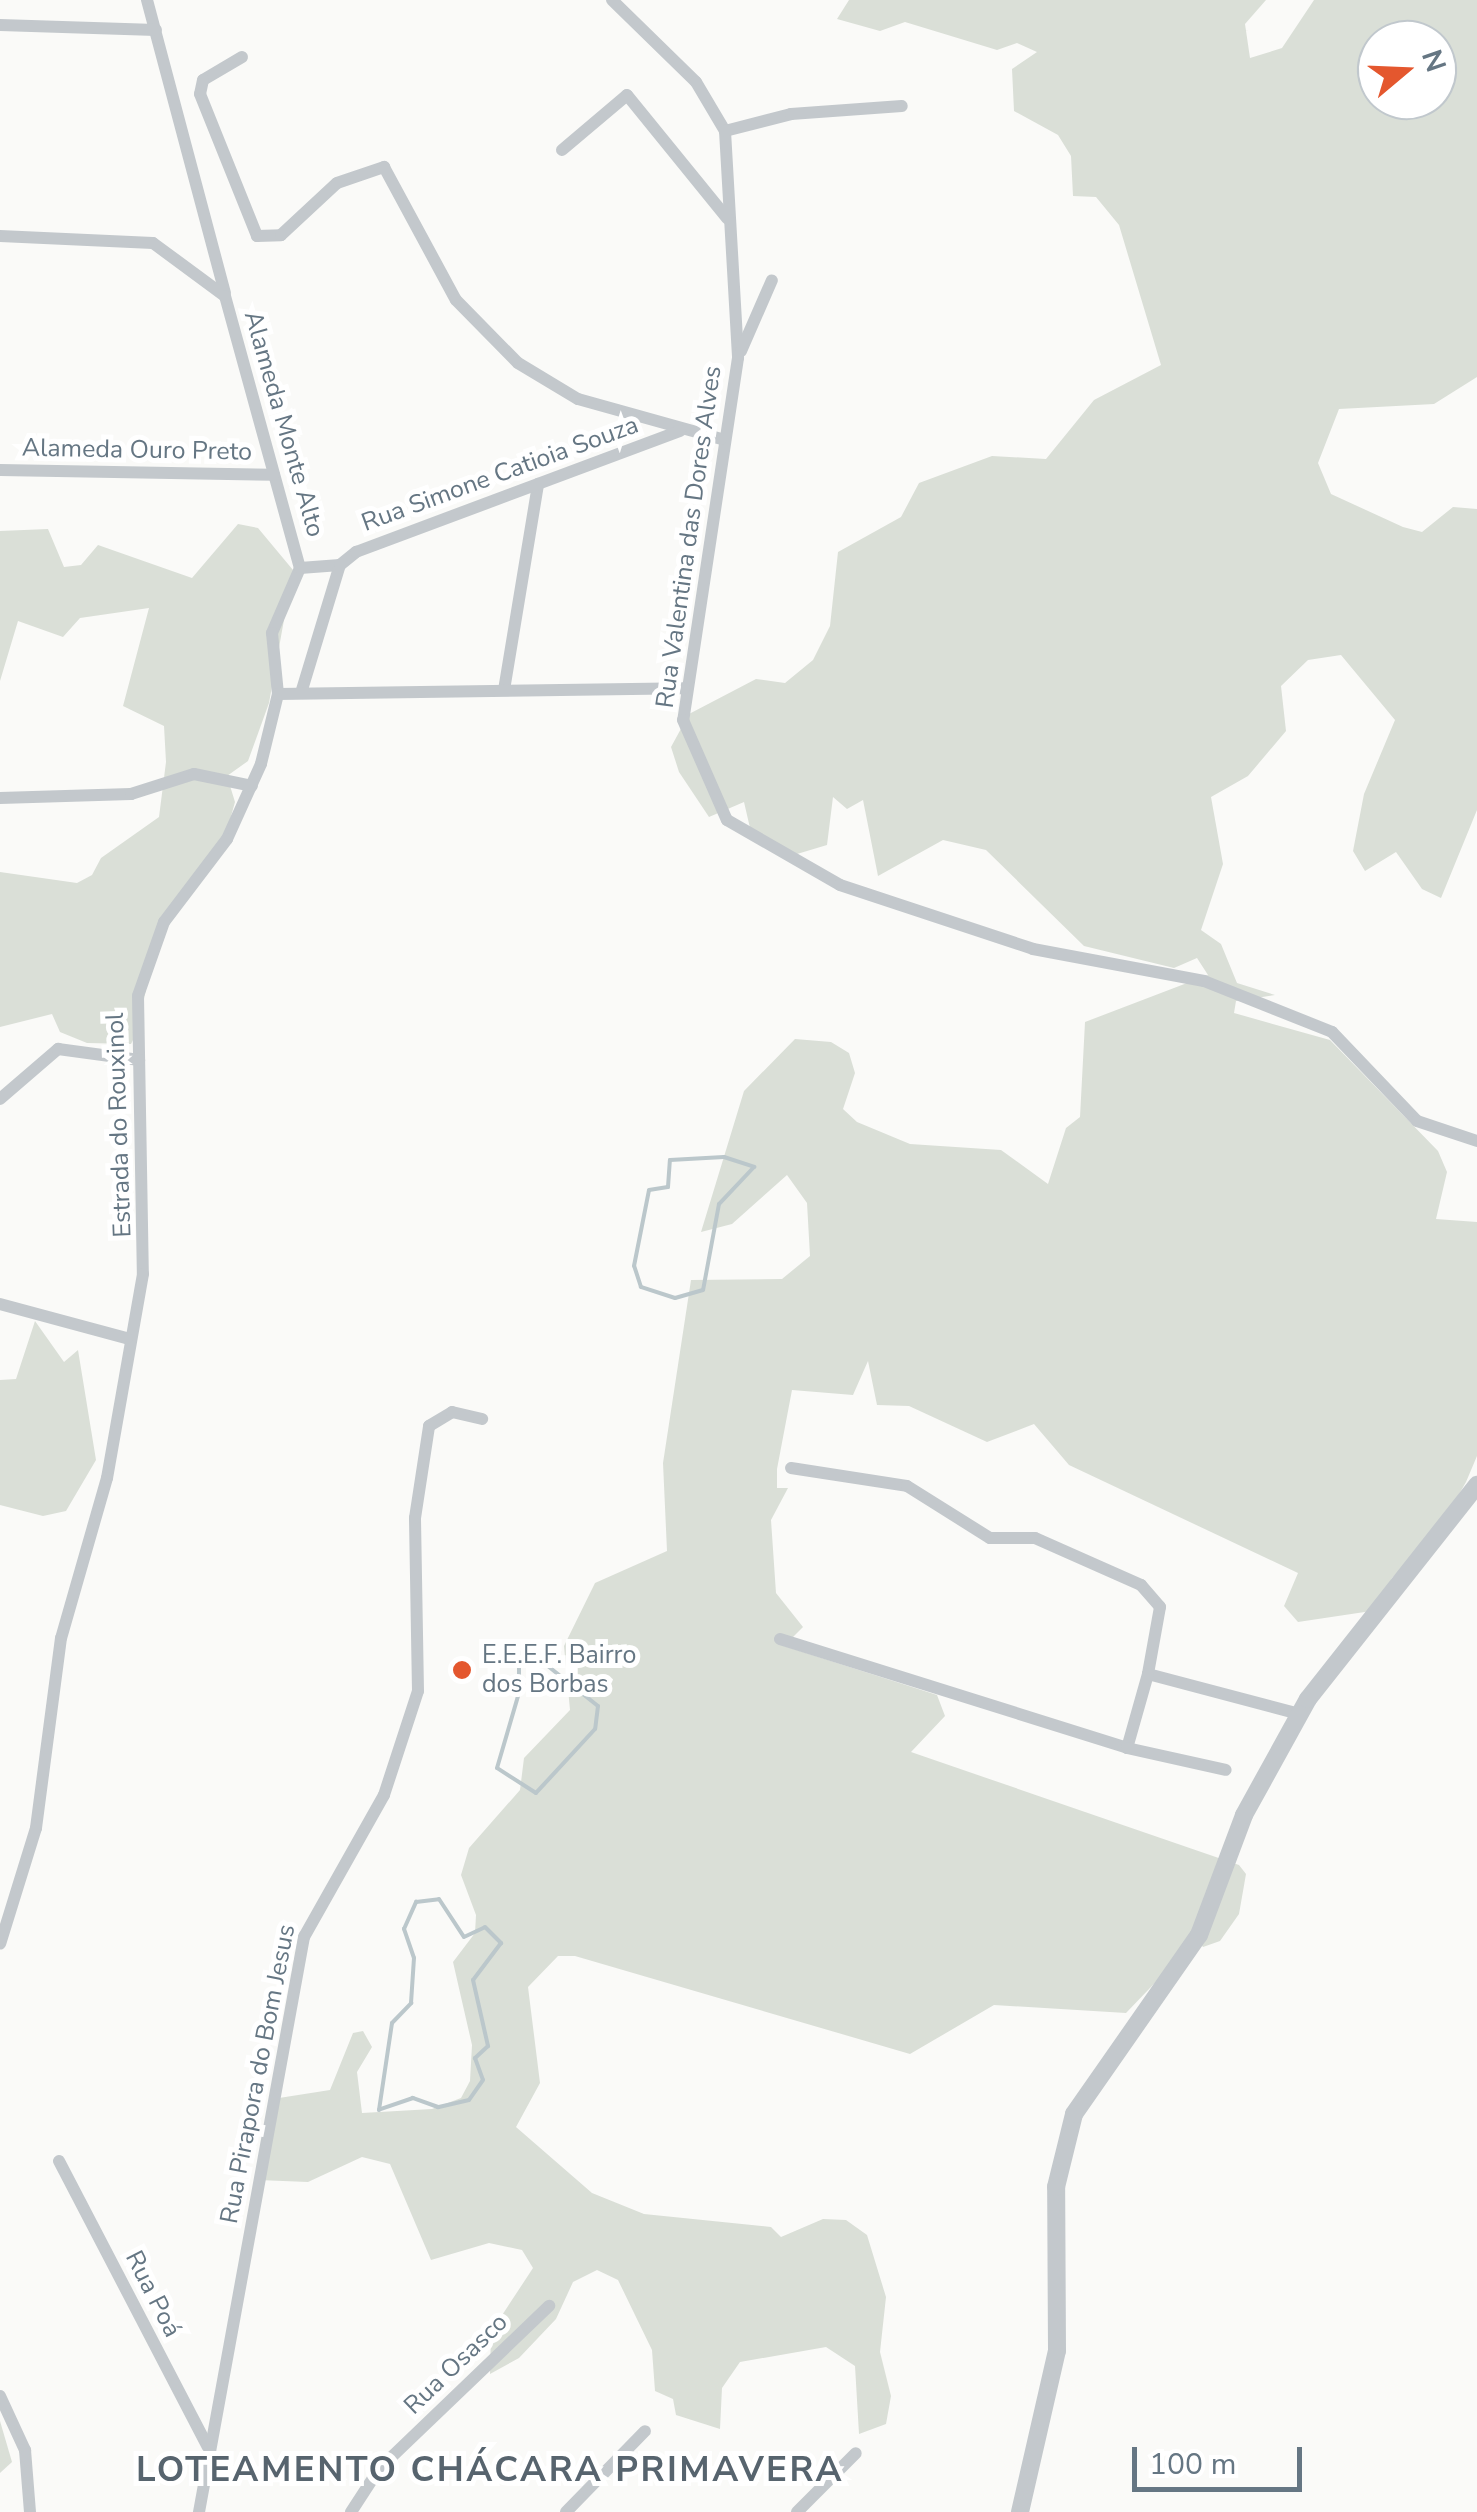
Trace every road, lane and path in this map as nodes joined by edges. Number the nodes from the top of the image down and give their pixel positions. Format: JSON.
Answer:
{"nodes":[{"id":1,"x":147,"y":0,"type":"edge"},
{"id":2,"x":612,"y":0,"type":"edge"},
{"id":3,"x":0,"y":26,"type":"edge"},
{"id":4,"x":156,"y":30,"type":"junction"},
{"id":5,"x":242,"y":58,"type":"dead end"},
{"id":6,"x":902,"y":106,"type":"dead end"},
{"id":7,"x":724,"y":131,"type":"junction"},
{"id":8,"x":562,"y":150,"type":"dead end"},
{"id":9,"x":729,"y":221,"type":"junction"},
{"id":10,"x":0,"y":236,"type":"edge"},
{"id":11,"x":772,"y":280,"type":"dead end"},
{"id":12,"x":226,"y":296,"type":"junction"},
{"id":13,"x":738,"y":358,"type":"junction"},
{"id":14,"x":680,"y":431,"type":"junction"},
{"id":15,"x":721,"y":438,"type":"junction"},
{"id":16,"x":0,"y":470,"type":"edge"},
{"id":17,"x":274,"y":474,"type":"junction"},
{"id":18,"x":538,"y":484,"type":"junction"},
{"id":19,"x":340,"y":565,"type":"junction"},
{"id":20,"x":300,"y":568,"type":"junction"},
{"id":21,"x":684,"y":688,"type":"junction"},
{"id":22,"x":504,"y":690,"type":"junction"},
{"id":23,"x":278,"y":694,"type":"junction"},
{"id":24,"x":301,"y":694,"type":"junction"},
{"id":25,"x":252,"y":786,"type":"junction"},
{"id":26,"x":0,"y":798,"type":"edge"},
{"id":27,"x":139,"y":1060,"type":"junction"},
{"id":28,"x":0,"y":1099,"type":"edge"},
{"id":29,"x":1477,"y":1141,"type":"edge"},
{"id":30,"x":0,"y":1304,"type":"edge"},
{"id":31,"x":126,"y":1338,"type":"junction"},
{"id":32,"x":482,"y":1419,"type":"dead end"},
{"id":33,"x":791,"y":1468,"type":"dead end"},
{"id":34,"x":1477,"y":1485,"type":"edge"},
{"id":35,"x":780,"y":1640,"type":"dead end"},
{"id":36,"x":1148,"y":1674,"type":"junction"},
{"id":37,"x":1298,"y":1714,"type":"junction"},
{"id":38,"x":1127,"y":1748,"type":"junction"},
{"id":39,"x":1226,"y":1770,"type":"dead end"},
{"id":40,"x":0,"y":1944,"type":"edge"},
{"id":41,"x":59,"y":2160,"type":"dead end"},
{"id":42,"x":549,"y":2306,"type":"dead end"},
{"id":43,"x":0,"y":2396,"type":"edge"},
{"id":44,"x":646,"y":2431,"type":"dead end"},
{"id":45,"x":208,"y":2448,"type":"junction"},
{"id":46,"x":856,"y":2453,"type":"dead end"},
{"id":47,"x":30,"y":2512,"type":"edge"},
{"id":48,"x":199,"y":2512,"type":"edge"},
{"id":49,"x":351,"y":2512,"type":"edge"},
{"id":50,"x":566,"y":2512,"type":"edge"},
{"id":51,"x":797,"y":2512,"type":"edge"},
{"id":52,"x":1020,"y":2512,"type":"edge"}],
"edges":[{"from":1,"to":4,"type":"street"},
{"from":2,"to":7,"type":"street","name":"Rua Valentina das Dores Alves"},
{"from":3,"to":4,"type":"street"},
{"from":4,"to":12,"type":"street"},
{"from":5,"to":14,"type":"street"},
{"from":6,"to":7,"type":"street"},
{"from":7,"to":9,"type":"street","name":"Rua Valentina das Dores Alves"},
{"from":8,"to":9,"type":"street"},
{"from":9,"to":13,"type":"street","name":"Rua Valentina das Dores Alves"},
{"from":10,"to":12,"type":"street","name":"Alameda Monte Alto"},
{"from":11,"to":13,"type":"street"},
{"from":12,"to":17,"type":"street","name":"Alameda Monte Alto"},
{"from":13,"to":15,"type":"street","name":"Rua Valentina das Dores Alves"},
{"from":14,"to":15,"type":"street"},
{"from":14,"to":18,"type":"street","name":"Rua Simone Catioia Souza"},
{"from":15,"to":21,"type":"street","name":"Rua Valentina das Dores Alves"},
{"from":16,"to":17,"type":"street","name":"Alameda Ouro Preto"},
{"from":17,"to":20,"type":"street","name":"Alameda Monte Alto"},
{"from":18,"to":19,"type":"street","name":"Rua Simone Catioia Souza"},
{"from":18,"to":22,"type":"street"},
{"from":19,"to":20,"type":"street","name":"Rua Simone Catioia Souza"},
{"from":19,"to":24,"type":"street"},
{"from":20,"to":23,"type":"street","name":"Estrada do Rouxinol"},
{"from":21,"to":22,"type":"street"},
{"from":21,"to":29,"type":"street","name":"Rua Valentina das Dores Alves"},
{"from":22,"to":24,"type":"street"},
{"from":23,"to":24,"type":"street"},
{"from":23,"to":25,"type":"street","name":"Estrada do Rouxinol"},
{"from":25,"to":26,"type":"street"},
{"from":25,"to":27,"type":"street","name":"Estrada do Rouxinol"},
{"from":27,"to":28,"type":"street"},
{"from":27,"to":31,"type":"street","name":"Estrada do Rouxinol"},
{"from":30,"to":31,"type":"street"},
{"from":31,"to":40,"type":"street","name":"Estrada do Rouxinol"},
{"from":32,"to":45,"type":"street","name":"Rua Pirapora do Bom Jesus"},
{"from":33,"to":36,"type":"street"},
{"from":34,"to":37,"type":"street"},
{"from":35,"to":38,"type":"street"},
{"from":36,"to":37,"type":"street"},
{"from":36,"to":38,"type":"street"},
{"from":37,"to":52,"type":"street"},
{"from":38,"to":39,"type":"street"},
{"from":41,"to":45,"type":"street","name":"Rua Poá"},
{"from":42,"to":49,"type":"street","name":"Rua Osasco"},
{"from":43,"to":47,"type":"street"},
{"from":44,"to":50,"type":"street"},
{"from":45,"to":48,"type":"street","name":"Rua Pirapora do Bom Jesus"},
{"from":46,"to":51,"type":"street"}]}
